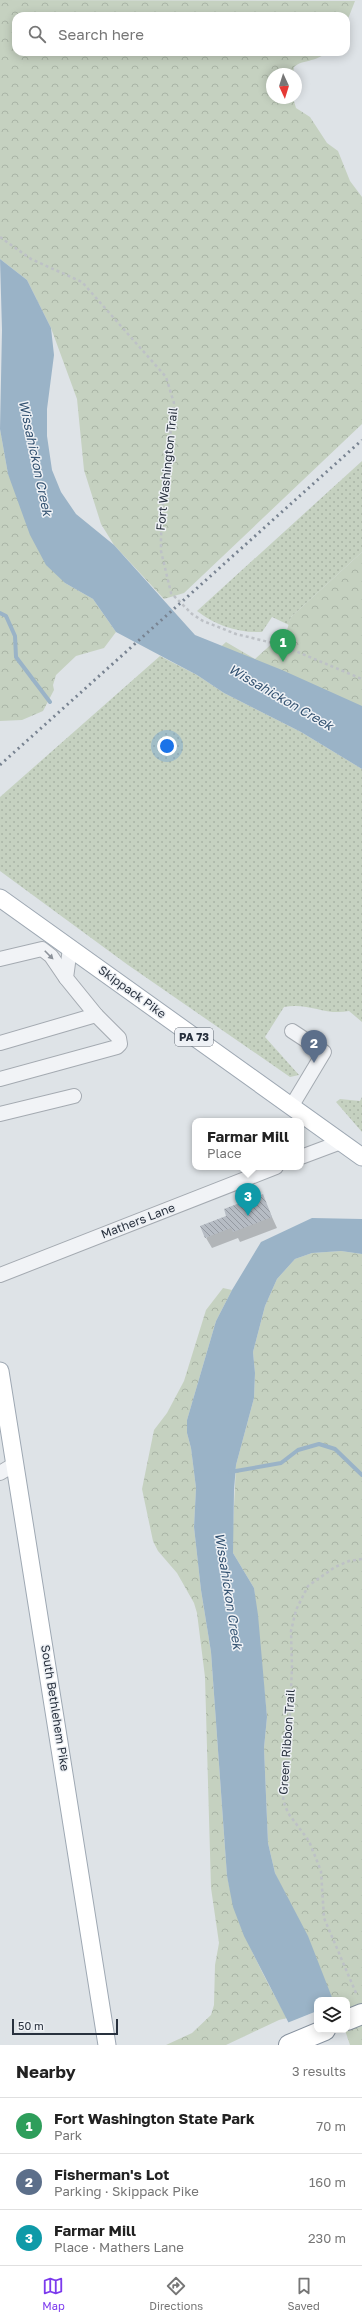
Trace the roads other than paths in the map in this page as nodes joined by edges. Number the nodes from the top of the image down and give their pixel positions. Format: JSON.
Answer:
{"nodes":[{"id":1,"x":0,"y":898,"type":"edge"},
{"id":2,"x":70,"y":948,"type":"junction"},
{"id":3,"x":0,"y":959,"type":"edge"},
{"id":4,"x":66,"y":978,"type":"junction"},
{"id":5,"x":96,"y":1015,"type":"junction"},
{"id":6,"x":292,"y":1031,"type":"dead end"},
{"id":7,"x":0,"y":1043,"type":"edge"},
{"id":8,"x":0,"y":1079,"type":"edge"},
{"id":9,"x":74,"y":1096,"type":"dead end"},
{"id":10,"x":291,"y":1107,"type":"junction"},
{"id":11,"x":0,"y":1114,"type":"edge"},
{"id":12,"x":341,"y":1142,"type":"junction"},
{"id":13,"x":304,"y":1156,"type":"edge"},
{"id":14,"x":362,"y":1157,"type":"edge"},
{"id":15,"x":268,"y":1170,"type":"edge"},
{"id":16,"x":0,"y":1275,"type":"edge"},
{"id":17,"x":0,"y":1371,"type":"edge"},
{"id":18,"x":15,"y":1464,"type":"junction"},
{"id":19,"x":0,"y":1473,"type":"edge"},
{"id":20,"x":362,"y":2014,"type":"edge"},
{"id":21,"x":350,"y":2019,"type":"edge"},
{"id":22,"x":318,"y":2033,"type":"edge"},
{"id":23,"x":107,"y":2045,"type":"edge"},
{"id":24,"x":290,"y":2045,"type":"edge"}],
"edges":[{"from":1,"to":2,"type":"main road","name":"Skippack Pike","number":"PA 73"},
{"from":2,"to":4,"type":"street"},
{"from":2,"to":10,"type":"main road","name":"Skippack Pike","number":"PA 73"},
{"from":3,"to":4,"type":"street","one_way":true},
{"from":4,"to":5,"type":"street"},
{"from":5,"to":7,"type":"street"},
{"from":5,"to":8,"type":"street"},
{"from":6,"to":10,"type":"street"},
{"from":9,"to":11,"type":"street"},
{"from":10,"to":12,"type":"main road","name":"Skippack Pike","number":"PA 73"},
{"from":12,"to":13,"type":"street"},
{"from":12,"to":14,"type":"main road","name":"Skippack Pike","number":"PA 73"},
{"from":15,"to":16,"type":"street","name":"Mathers Lane"},
{"from":17,"to":18,"type":"main road","name":"South Bethlehem Pike"},
{"from":18,"to":19,"type":"street"},
{"from":18,"to":23,"type":"main road","name":"South Bethlehem Pike"},
{"from":20,"to":21,"type":"highway"},
{"from":22,"to":24,"type":"highway"}]}
